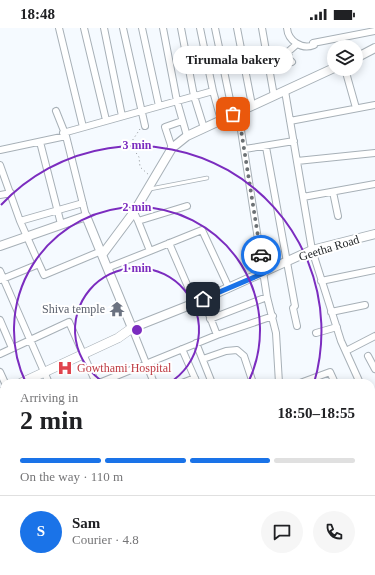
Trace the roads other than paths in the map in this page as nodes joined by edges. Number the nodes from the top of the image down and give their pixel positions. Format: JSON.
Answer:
{"nodes":[{"id":1,"x":59,"y":28,"type":"edge"},
{"id":2,"x":84,"y":28,"type":"edge"},
{"id":3,"x":104,"y":28,"type":"edge"},
{"id":4,"x":123,"y":28,"type":"edge"},
{"id":5,"x":142,"y":28,"type":"edge"},
{"id":6,"x":163,"y":28,"type":"edge"},
{"id":7,"x":181,"y":28,"type":"edge"},
{"id":8,"x":200,"y":28,"type":"edge"},
{"id":9,"x":215,"y":28,"type":"edge"},
{"id":10,"x":237,"y":28,"type":"edge"},
{"id":11,"x":262,"y":28,"type":"edge"},
{"id":12,"x":287,"y":28,"type":"edge"},
{"id":13,"x":375,"y":31,"type":"edge"},
{"id":14,"x":297,"y":44,"type":"junction"},
{"id":15,"x":375,"y":48,"type":"edge"},
{"id":16,"x":363,"y":54,"type":"edge"},
{"id":17,"x":292,"y":62,"type":"dead end"},
{"id":18,"x":327,"y":71,"type":"edge"},
{"id":19,"x":346,"y":76,"type":"edge"},
{"id":20,"x":213,"y":91,"type":"junction"},
{"id":21,"x":285,"y":91,"type":"junction"},
{"id":22,"x":194,"y":96,"type":"junction"},
{"id":23,"x":274,"y":96,"type":"junction"},
{"id":24,"x":176,"y":101,"type":"junction"},
{"id":25,"x":252,"y":105,"type":"junction"},
{"id":26,"x":375,"y":105,"type":"edge"},
{"id":27,"x":159,"y":106,"type":"junction"},
{"id":28,"x":356,"y":108,"type":"junction"},
{"id":29,"x":56,"y":110,"type":"dead end"},
{"id":30,"x":142,"y":111,"type":"junction"},
{"id":31,"x":235,"y":112,"type":"junction"},
{"id":32,"x":122,"y":116,"type":"junction"},
{"id":33,"x":106,"y":120,"type":"junction"},
{"id":34,"x":221,"y":120,"type":"junction"},
{"id":35,"x":290,"y":120,"type":"junction"},
{"id":36,"x":182,"y":121,"type":"junction"},
{"id":37,"x":145,"y":126,"type":"road end"},
{"id":38,"x":83,"y":127,"type":"junction"},
{"id":39,"x":204,"y":128,"type":"junction"},
{"id":40,"x":65,"y":135,"type":"junction"},
{"id":41,"x":187,"y":136,"type":"junction"},
{"id":42,"x":294,"y":141,"type":"junction"},
{"id":43,"x":40,"y":142,"type":"junction"},
{"id":44,"x":266,"y":147,"type":"junction"},
{"id":45,"x":172,"y":148,"type":"junction"},
{"id":46,"x":245,"y":149,"type":"junction"},
{"id":47,"x":0,"y":150,"type":"edge"},
{"id":48,"x":375,"y":153,"type":"edge"},
{"id":49,"x":297,"y":161,"type":"junction"},
{"id":50,"x":0,"y":165,"type":"edge"},
{"id":51,"x":2,"y":172,"type":"edge"},
{"id":52,"x":207,"y":178,"type":"dead end"},
{"id":53,"x":375,"y":184,"type":"edge"},
{"id":54,"x":147,"y":190,"type":"junction"},
{"id":55,"x":334,"y":192,"type":"junction"},
{"id":56,"x":11,"y":193,"type":"junction"},
{"id":57,"x":0,"y":195,"type":"edge"},
{"id":58,"x":303,"y":198,"type":"junction"},
{"id":59,"x":83,"y":203,"type":"junction"},
{"id":60,"x":187,"y":206,"type":"dead end"},
{"id":61,"x":57,"y":211,"type":"junction"},
{"id":62,"x":134,"y":212,"type":"junction"},
{"id":63,"x":86,"y":216,"type":"junction"},
{"id":64,"x":338,"y":216,"type":"dead end"},
{"id":65,"x":20,"y":221,"type":"junction"},
{"id":66,"x":138,"y":221,"type":"junction"},
{"id":67,"x":61,"y":224,"type":"junction"},
{"id":68,"x":375,"y":234,"type":"edge"},
{"id":69,"x":26,"y":236,"type":"junction"},
{"id":70,"x":169,"y":243,"type":"junction"},
{"id":71,"x":0,"y":246,"type":"edge"},
{"id":72,"x":312,"y":250,"type":"junction"},
{"id":73,"x":150,"y":251,"type":"junction"},
{"id":74,"x":100,"y":253,"type":"junction"},
{"id":75,"x":288,"y":261,"type":"junction"},
{"id":76,"x":39,"y":264,"type":"junction"},
{"id":77,"x":107,"y":268,"type":"junction"},
{"id":78,"x":375,"y":270,"type":"edge"},
{"id":79,"x":0,"y":271,"type":"edge"},
{"id":80,"x":264,"y":273,"type":"junction"},
{"id":81,"x":2,"y":279,"type":"edge"},
{"id":82,"x":321,"y":281,"type":"junction"},
{"id":83,"x":229,"y":288,"type":"junction"},
{"id":84,"x":267,"y":297,"type":"junction"},
{"id":85,"x":203,"y":299,"type":"junction"},
{"id":86,"x":195,"y":303,"type":"junction"},
{"id":87,"x":365,"y":305,"type":"dead end"},
{"id":88,"x":331,"y":312,"type":"junction"},
{"id":89,"x":273,"y":316,"type":"junction"},
{"id":90,"x":210,"y":318,"type":"junction"},
{"id":91,"x":0,"y":320,"type":"edge"},
{"id":92,"x":297,"y":326,"type":"dead end"},
{"id":93,"x":337,"y":327,"type":"junction"},
{"id":94,"x":132,"y":328,"type":"junction"},
{"id":95,"x":316,"y":333,"type":"dead end"},
{"id":96,"x":217,"y":335,"type":"junction"},
{"id":97,"x":375,"y":336,"type":"edge"},
{"id":98,"x":29,"y":340,"type":"junction"},
{"id":99,"x":196,"y":343,"type":"junction"},
{"id":100,"x":12,"y":348,"type":"junction"},
{"id":101,"x":182,"y":349,"type":"junction"},
{"id":102,"x":346,"y":351,"type":"junction"},
{"id":103,"x":0,"y":354,"type":"edge"},
{"id":104,"x":84,"y":355,"type":"junction"},
{"id":105,"x":368,"y":356,"type":"dead end"},
{"id":106,"x":203,"y":359,"type":"junction"},
{"id":107,"x":146,"y":363,"type":"junction"},
{"id":108,"x":375,"y":369,"type":"edge"},
{"id":109,"x":44,"y":373,"type":"junction"},
{"id":110,"x":30,"y":379,"type":"edge"},
{"id":111,"x":47,"y":379,"type":"edge"},
{"id":112,"x":94,"y":379,"type":"edge"},
{"id":113,"x":108,"y":379,"type":"edge"},
{"id":114,"x":152,"y":379,"type":"edge"},
{"id":115,"x":195,"y":379,"type":"edge"},
{"id":116,"x":210,"y":379,"type":"edge"},
{"id":117,"x":252,"y":379,"type":"edge"},
{"id":118,"x":279,"y":379,"type":"edge"},
{"id":119,"x":311,"y":379,"type":"edge"},
{"id":120,"x":333,"y":379,"type":"edge"},
{"id":121,"x":358,"y":379,"type":"edge"}],
"edges":[{"from":1,"to":38,"type":"street"},
{"from":2,"to":33,"type":"street"},
{"from":3,"to":32,"type":"street"},
{"from":4,"to":30,"type":"street"},
{"from":5,"to":27,"type":"street"},
{"from":6,"to":24,"type":"street"},
{"from":7,"to":22,"type":"street"},
{"from":8,"to":20,"type":"street"},
{"from":9,"to":31,"type":"street"},
{"from":10,"to":25,"type":"street"},
{"from":11,"to":23,"type":"street"},
{"from":12,"to":14,"type":"street"},
{"from":13,"to":14,"type":"street"},
{"from":14,"to":17,"type":"street"},
{"from":15,"to":16,"type":"street"},
{"from":18,"to":21,"type":"street"},
{"from":19,"to":28,"type":"street"},
{"from":20,"to":22,"type":"street"},
{"from":20,"to":34,"type":"street"},
{"from":21,"to":23,"type":"street"},
{"from":21,"to":35,"type":"street"},
{"from":22,"to":24,"type":"street"},
{"from":22,"to":39,"type":"street"},
{"from":23,"to":25,"type":"street"},
{"from":24,"to":27,"type":"street"},
{"from":24,"to":36,"type":"street"},
{"from":25,"to":31,"type":"street"},
{"from":26,"to":28,"type":"street"},
{"from":27,"to":30,"type":"street"},
{"from":28,"to":35,"type":"street"},
{"from":29,"to":40,"type":"street"},
{"from":30,"to":32,"type":"street"},
{"from":30,"to":37,"type":"street"},
{"from":31,"to":34,"type":"street"},
{"from":31,"to":46,"type":"street"},
{"from":32,"to":33,"type":"street"},
{"from":33,"to":38,"type":"street"},
{"from":34,"to":39,"type":"street"},
{"from":35,"to":42,"type":"street"},
{"from":36,"to":41,"type":"street"},
{"from":36,"to":45,"type":"street"},
{"from":38,"to":40,"type":"street"},
{"from":39,"to":41,"type":"street"},
{"from":40,"to":43,"type":"street"},
{"from":40,"to":59,"type":"street"},
{"from":41,"to":45,"type":"street"},
{"from":42,"to":44,"type":"street"},
{"from":42,"to":49,"type":"street"},
{"from":43,"to":47,"type":"street"},
{"from":43,"to":61,"type":"street"},
{"from":44,"to":46,"type":"street"},
{"from":44,"to":75,"type":"street"},
{"from":45,"to":54,"type":"street"},
{"from":46,"to":80,"type":"street"},
{"from":48,"to":49,"type":"street"},
{"from":49,"to":58,"type":"street"},
{"from":50,"to":51,"type":"street"},
{"from":51,"to":56,"type":"street"},
{"from":52,"to":54,"type":"lane"},
{"from":53,"to":55,"type":"street"},
{"from":54,"to":62,"type":"street"},
{"from":55,"to":58,"type":"street"},
{"from":55,"to":64,"type":"street"},
{"from":56,"to":57,"type":"street"},
{"from":56,"to":65,"type":"street"},
{"from":58,"to":72,"type":"street"},
{"from":59,"to":61,"type":"street"},
{"from":59,"to":63,"type":"street"},
{"from":60,"to":66,"type":"street"},
{"from":61,"to":65,"type":"street"},
{"from":61,"to":67,"type":"street"},
{"from":62,"to":66,"type":"street"},
{"from":62,"to":74,"type":"street"},
{"from":63,"to":67,"type":"street"},
{"from":63,"to":74,"type":"street"},
{"from":65,"to":69,"type":"street"},
{"from":66,"to":73,"type":"street"},
{"from":67,"to":69,"type":"street"},
{"from":68,"to":72,"type":"street","name":"Geetha Road"},
{"from":69,"to":71,"type":"street"},
{"from":69,"to":76,"type":"street"},
{"from":70,"to":73,"type":"street"},
{"from":70,"to":83,"type":"street"},
{"from":70,"to":86,"type":"street"},
{"from":72,"to":75,"type":"street","name":"Geetha Road"},
{"from":72,"to":82,"type":"street"},
{"from":73,"to":77,"type":"street"},
{"from":74,"to":76,"type":"street"},
{"from":74,"to":77,"type":"street"},
{"from":75,"to":80,"type":"street","name":"Geetha Road"},
{"from":75,"to":92,"type":"street"},
{"from":76,"to":81,"type":"street"},
{"from":77,"to":94,"type":"street"},
{"from":78,"to":82,"type":"street"},
{"from":79,"to":81,"type":"street"},
{"from":80,"to":83,"type":"street","name":"Geetha Road"},
{"from":80,"to":84,"type":"street"},
{"from":81,"to":98,"type":"street"},
{"from":82,"to":88,"type":"street"},
{"from":83,"to":85,"type":"street","name":"Geetha Road"},
{"from":84,"to":89,"type":"street"},
{"from":84,"to":90,"type":"street"},
{"from":85,"to":86,"type":"street","name":"Geetha Road"},
{"from":85,"to":90,"type":"street"},
{"from":86,"to":94,"type":"street","name":"Geetha Road"},
{"from":87,"to":88,"type":"street"},
{"from":88,"to":93,"type":"street"},
{"from":89,"to":96,"type":"street"},
{"from":89,"to":118,"type":"street"},
{"from":90,"to":96,"type":"street"},
{"from":91,"to":100,"type":"street"},
{"from":93,"to":95,"type":"street"},
{"from":93,"to":102,"type":"street"},
{"from":94,"to":104,"type":"main road","name":"Geetha Road"},
{"from":94,"to":107,"type":"street"},
{"from":96,"to":99,"type":"street"},
{"from":97,"to":102,"type":"street"},
{"from":98,"to":100,"type":"street"},
{"from":98,"to":104,"type":"street"},
{"from":98,"to":109,"type":"street"},
{"from":99,"to":101,"type":"street"},
{"from":99,"to":106,"type":"street"},
{"from":100,"to":103,"type":"street"},
{"from":101,"to":107,"type":"street"},
{"from":101,"to":115,"type":"street"},
{"from":102,"to":121,"type":"street"},
{"from":104,"to":109,"type":"main road","name":"Geetha Road"},
{"from":104,"to":112,"type":"street"},
{"from":105,"to":108,"type":"street"},
{"from":106,"to":116,"type":"street"},
{"from":106,"to":117,"type":"street"},
{"from":107,"to":113,"type":"street"},
{"from":107,"to":114,"type":"street"},
{"from":109,"to":110,"type":"main road","name":"Geetha Road"},
{"from":109,"to":111,"type":"street"},
{"from":119,"to":120,"type":"street"}]}
